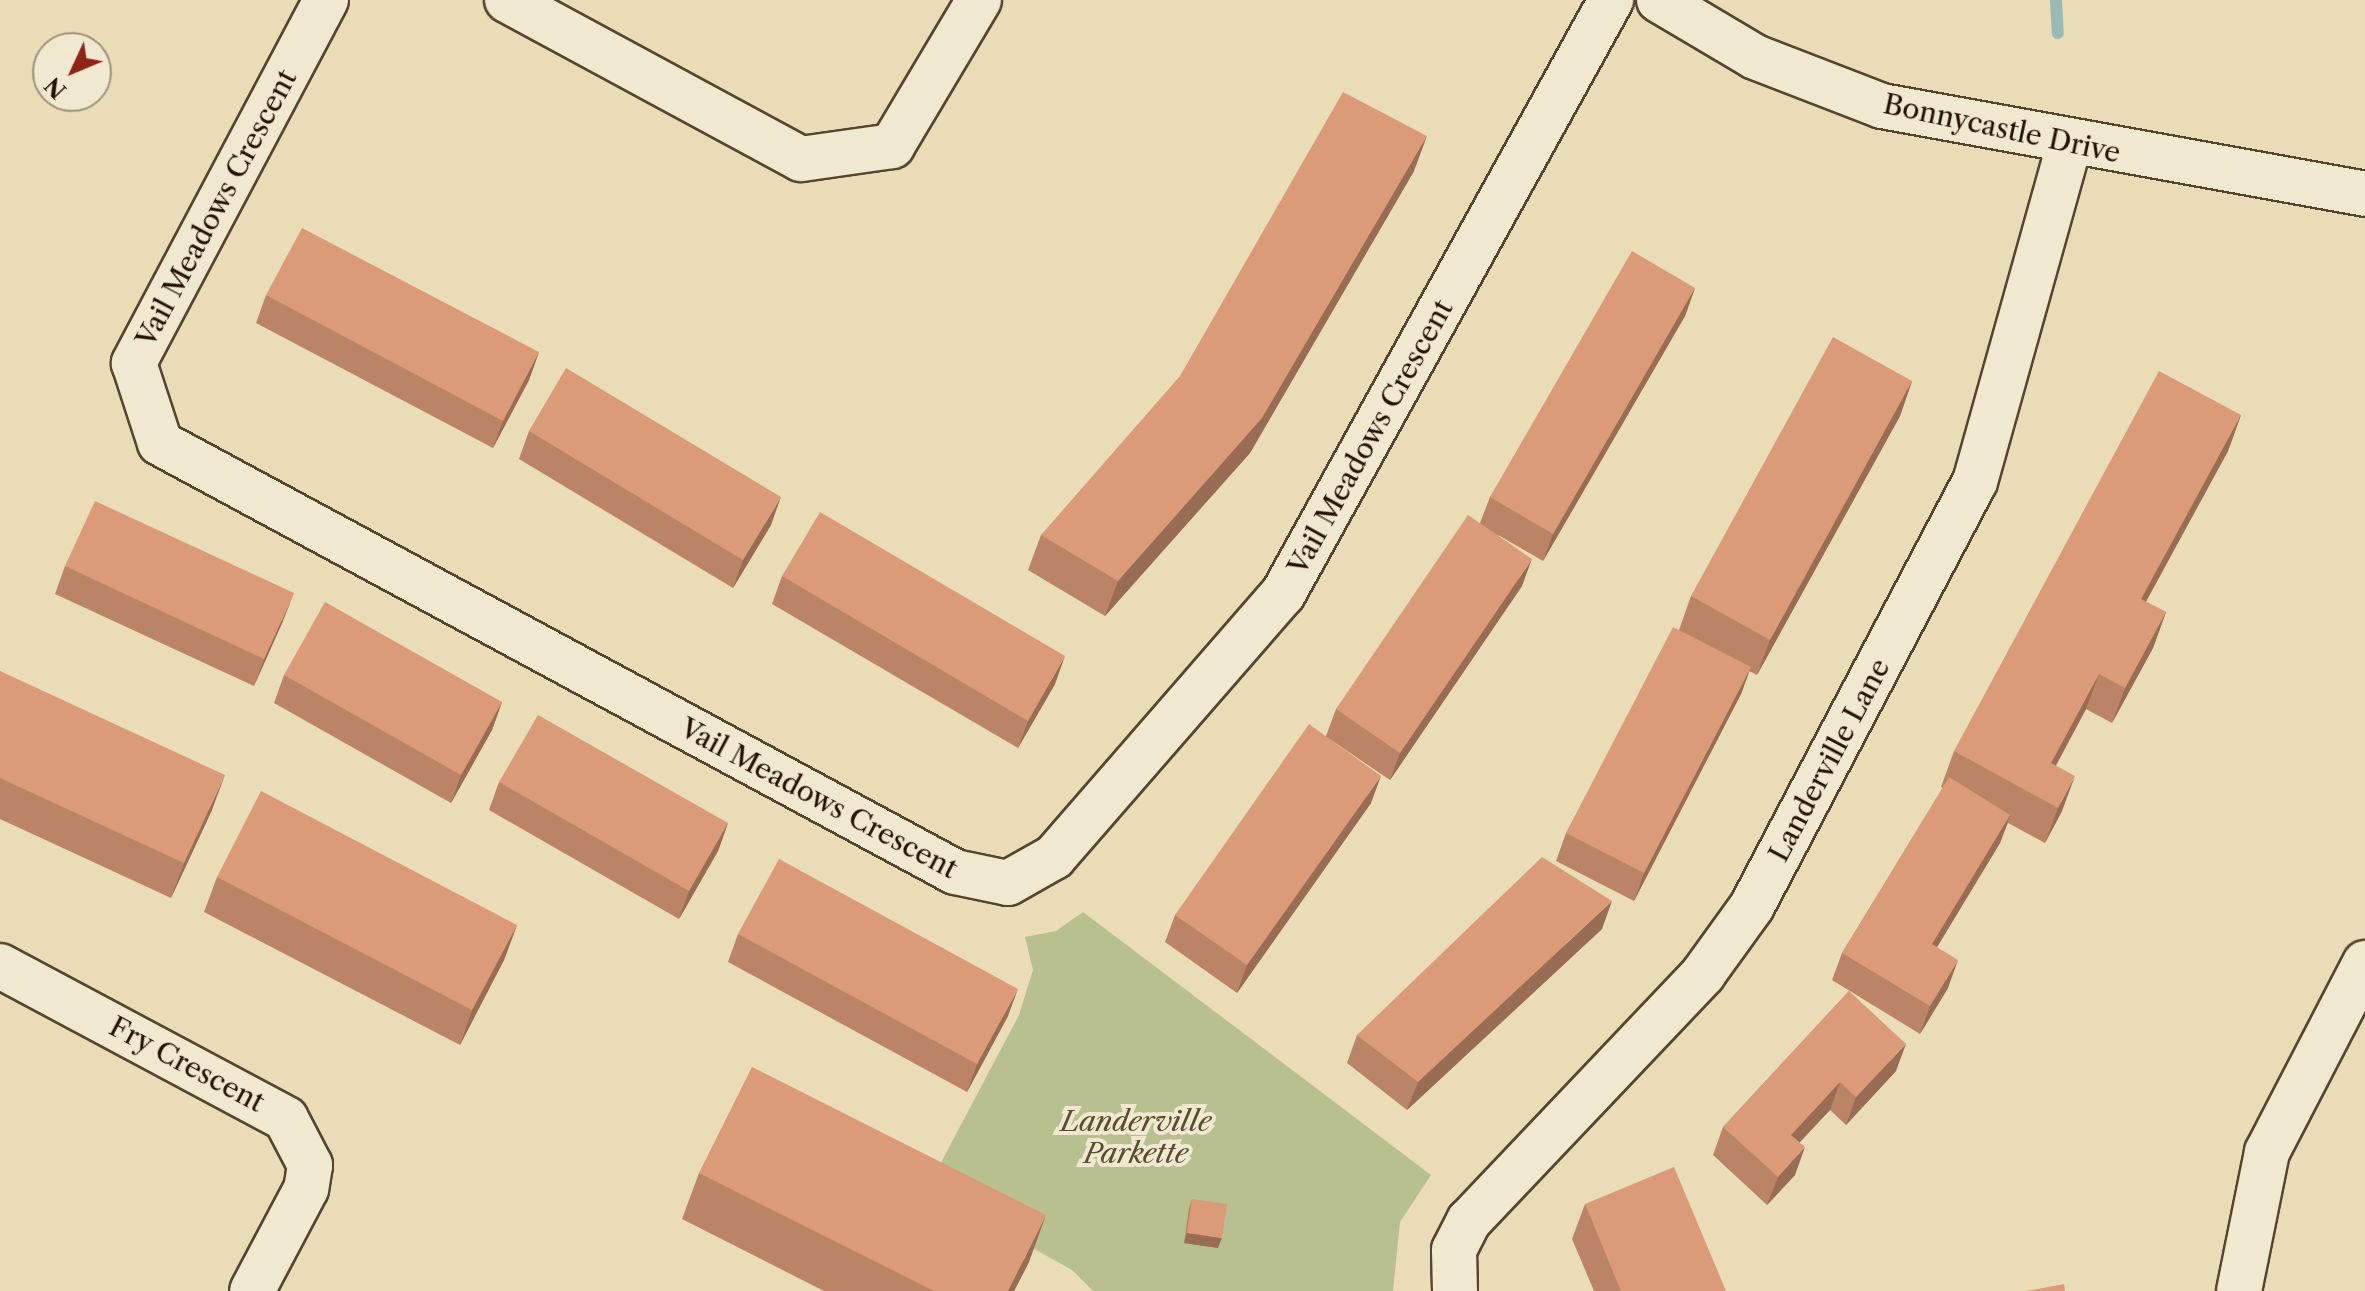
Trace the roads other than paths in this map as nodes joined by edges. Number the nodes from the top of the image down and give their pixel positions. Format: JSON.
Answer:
{"nodes":[{"id":1,"x":326,"y":0,"type":"edge"},
{"id":2,"x":507,"y":0,"type":"edge"},
{"id":3,"x":979,"y":0,"type":"edge"},
{"id":4,"x":1611,"y":0,"type":"edge"},
{"id":5,"x":1659,"y":0,"type":"edge"},
{"id":6,"x":2069,"y":145,"type":"junction"},
{"id":7,"x":2365,"y":194,"type":"edge"},
{"id":8,"x":2365,"y":963,"type":"edge"},
{"id":9,"x":0,"y":966,"type":"edge"},
{"id":10,"x":252,"y":1291,"type":"edge"},
{"id":11,"x":1455,"y":1291,"type":"edge"},
{"id":12,"x":2239,"y":1291,"type":"edge"}],
"edges":[{"from":1,"to":4,"type":"street","name":"Vail Meadows Crescent"},
{"from":2,"to":3,"type":"street"},
{"from":5,"to":6,"type":"street","name":"Bonnycastle Drive"},
{"from":6,"to":7,"type":"street","name":"Bonnycastle Drive"},
{"from":6,"to":11,"type":"street","name":"Landerville Lane"},
{"from":8,"to":12,"type":"street"},
{"from":9,"to":10,"type":"street","name":"Fry Crescent"}]}
